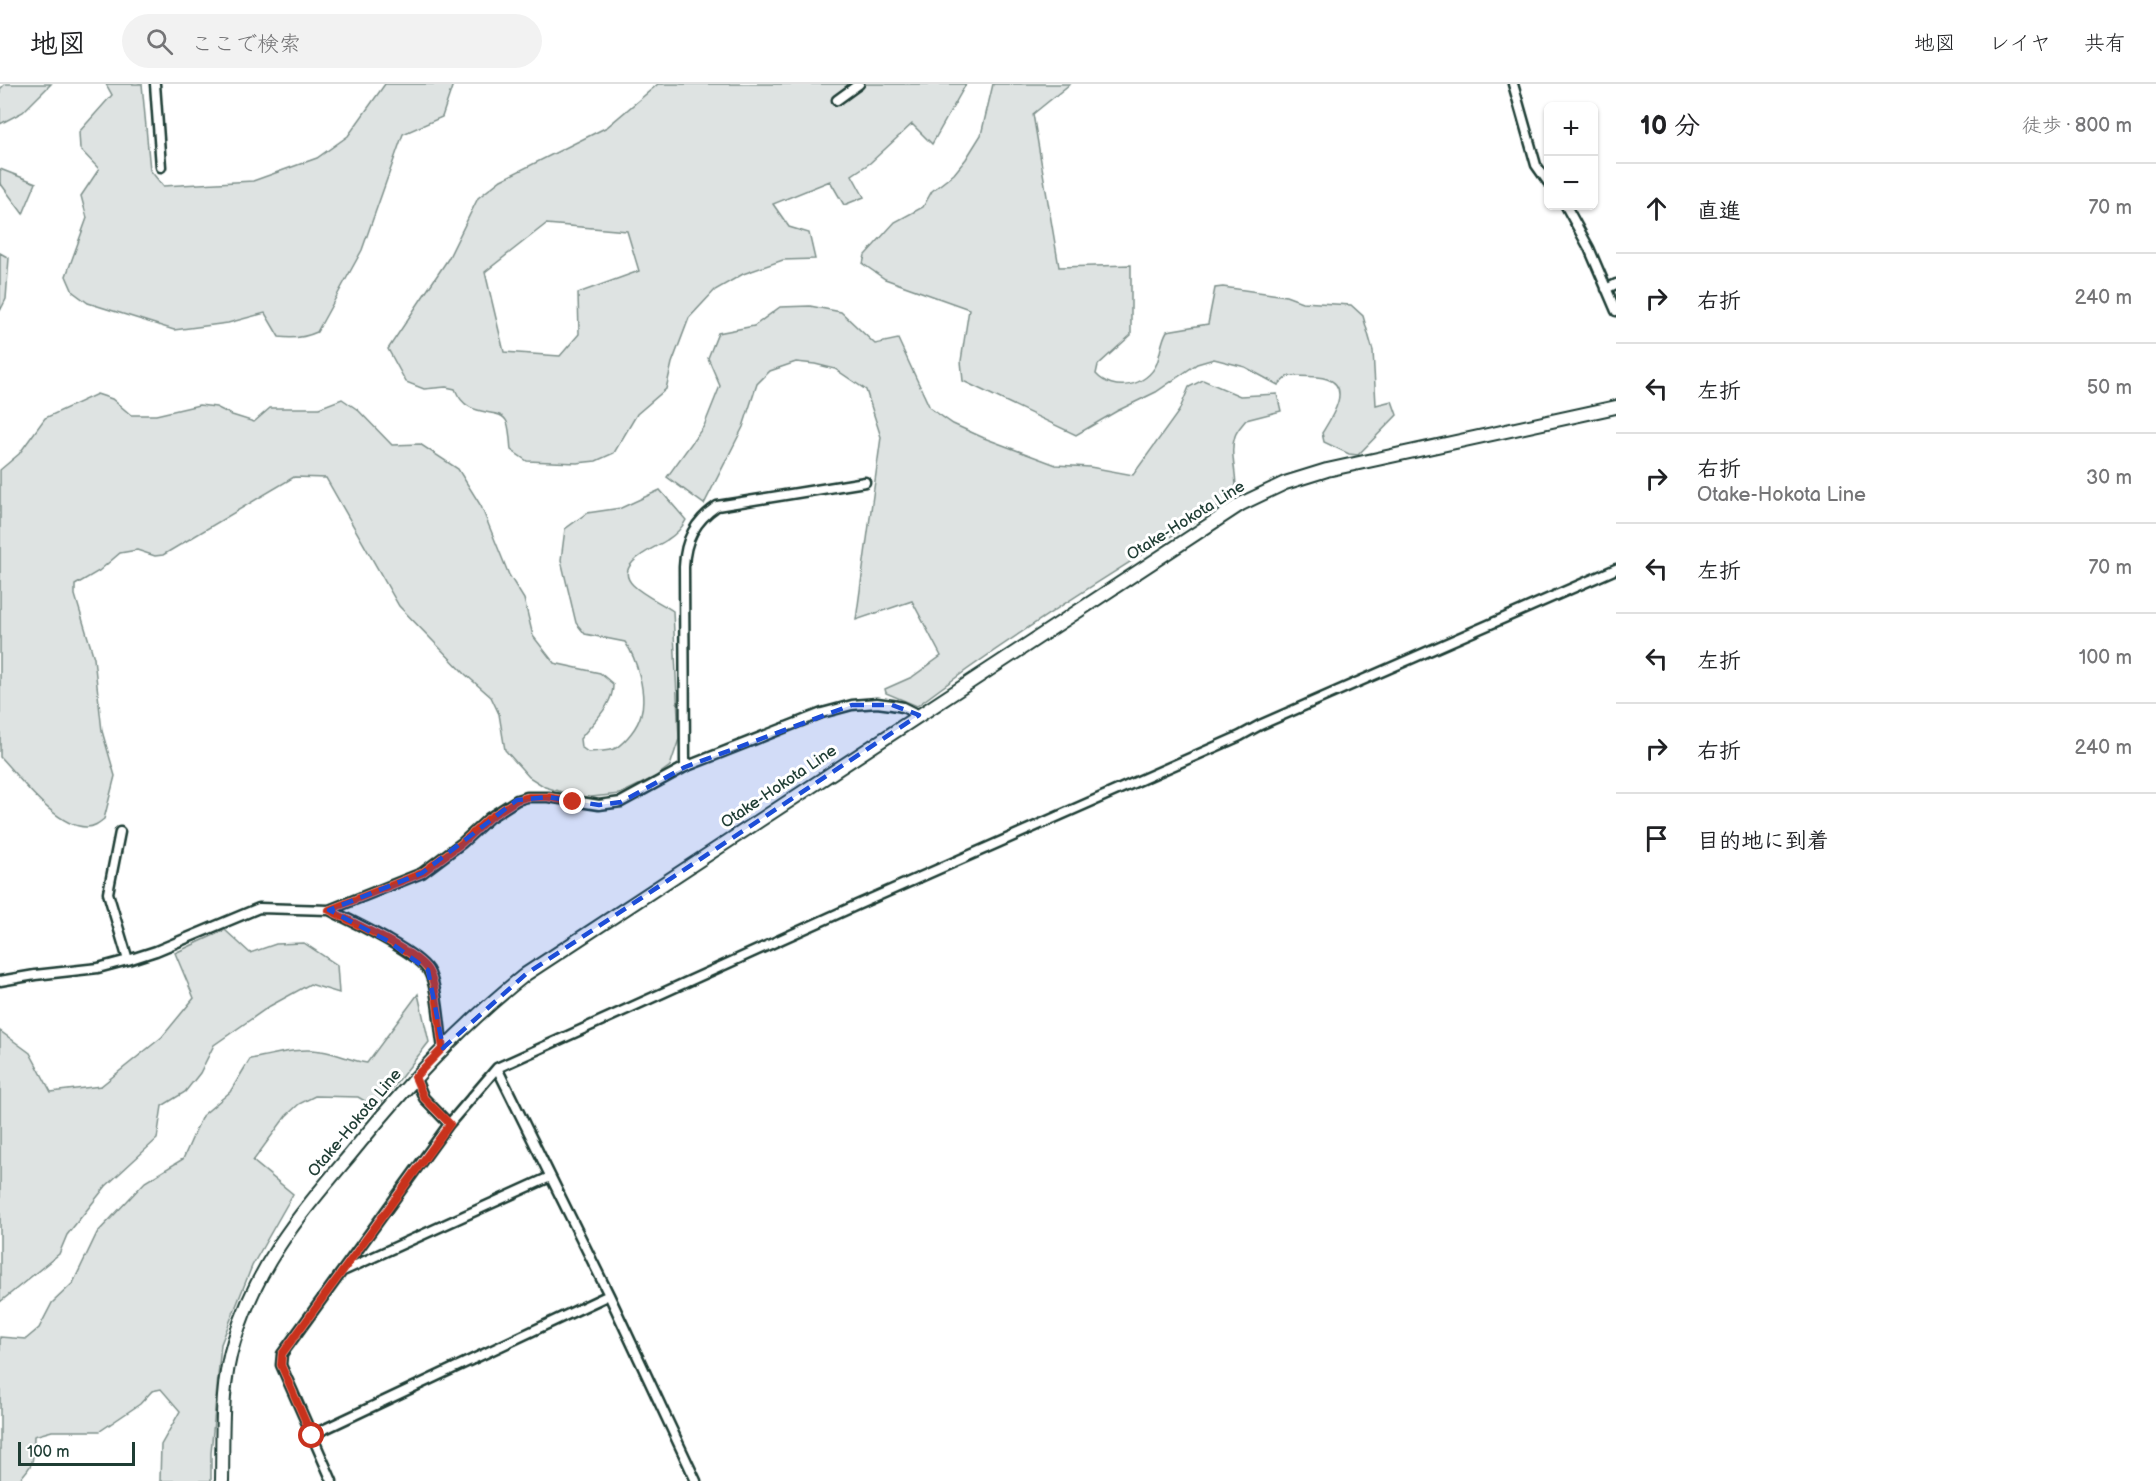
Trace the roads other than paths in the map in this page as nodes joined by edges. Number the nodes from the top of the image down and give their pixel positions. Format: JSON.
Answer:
{"nodes":[{"id":1,"x":156,"y":84,"type":"edge"},
{"id":2,"x":859,"y":84,"type":"edge"},
{"id":3,"x":1513,"y":84,"type":"edge"},
{"id":4,"x":837,"y":100,"type":"dead end"},
{"id":5,"x":161,"y":167,"type":"dead end"},
{"id":6,"x":1544,"y":176,"type":"edge"},
{"id":7,"x":1568,"y":210,"type":"edge"},
{"id":8,"x":1616,"y":284,"type":"edge"},
{"id":9,"x":1606,"y":289,"type":"junction"},
{"id":10,"x":1616,"y":311,"type":"edge"},
{"id":11,"x":1616,"y":407,"type":"edge"},
{"id":12,"x":865,"y":482,"type":"dead end"},
{"id":13,"x":1616,"y":569,"type":"edge"},
{"id":14,"x":919,"y":715,"type":"junction"},
{"id":15,"x":1226,"y":734,"type":"dead end"},
{"id":16,"x":1240,"y":736,"type":"junction"},
{"id":17,"x":685,"y":767,"type":"junction"},
{"id":18,"x":120,"y":832,"type":"dead end"},
{"id":19,"x":329,"y":910,"type":"junction"},
{"id":20,"x":128,"y":960,"type":"junction"},
{"id":21,"x":0,"y":981,"type":"edge"},
{"id":22,"x":443,"y":1048,"type":"junction"},
{"id":23,"x":497,"y":1068,"type":"junction"},
{"id":24,"x":415,"y":1077,"type":"junction"},
{"id":25,"x":450,"y":1124,"type":"junction"},
{"id":26,"x":550,"y":1177,"type":"junction"},
{"id":27,"x":344,"y":1271,"type":"junction"},
{"id":28,"x":609,"y":1295,"type":"junction"},
{"id":29,"x":312,"y":1436,"type":"junction"},
{"id":30,"x":222,"y":1481,"type":"edge"},
{"id":31,"x":332,"y":1481,"type":"edge"},
{"id":32,"x":696,"y":1481,"type":"edge"}],
"edges":[{"from":1,"to":5,"type":"street"},
{"from":2,"to":4,"type":"street"},
{"from":3,"to":6,"type":"street"},
{"from":7,"to":9,"type":"street"},
{"from":8,"to":9,"type":"street"},
{"from":9,"to":10,"type":"street"},
{"from":11,"to":14,"type":"main road","name":"Otake-Hokota Line"},
{"from":12,"to":17,"type":"street"},
{"from":13,"to":16,"type":"street"},
{"from":14,"to":17,"type":"street"},
{"from":14,"to":22,"type":"main road","name":"Otake-Hokota Line"},
{"from":15,"to":16,"type":"street"},
{"from":16,"to":23,"type":"street"},
{"from":17,"to":19,"type":"street"},
{"from":18,"to":20,"type":"street"},
{"from":19,"to":20,"type":"street"},
{"from":19,"to":22,"type":"street"},
{"from":20,"to":21,"type":"street"},
{"from":22,"to":24,"type":"main road","name":"Otake-Hokota Line"},
{"from":23,"to":25,"type":"street"},
{"from":23,"to":26,"type":"street"},
{"from":24,"to":25,"type":"street"},
{"from":24,"to":30,"type":"main road","name":"Otake-Hokota Line"},
{"from":25,"to":27,"type":"street"},
{"from":26,"to":27,"type":"street"},
{"from":26,"to":28,"type":"street"},
{"from":27,"to":29,"type":"street"},
{"from":28,"to":29,"type":"street"},
{"from":28,"to":32,"type":"street"},
{"from":29,"to":31,"type":"street"}]}
